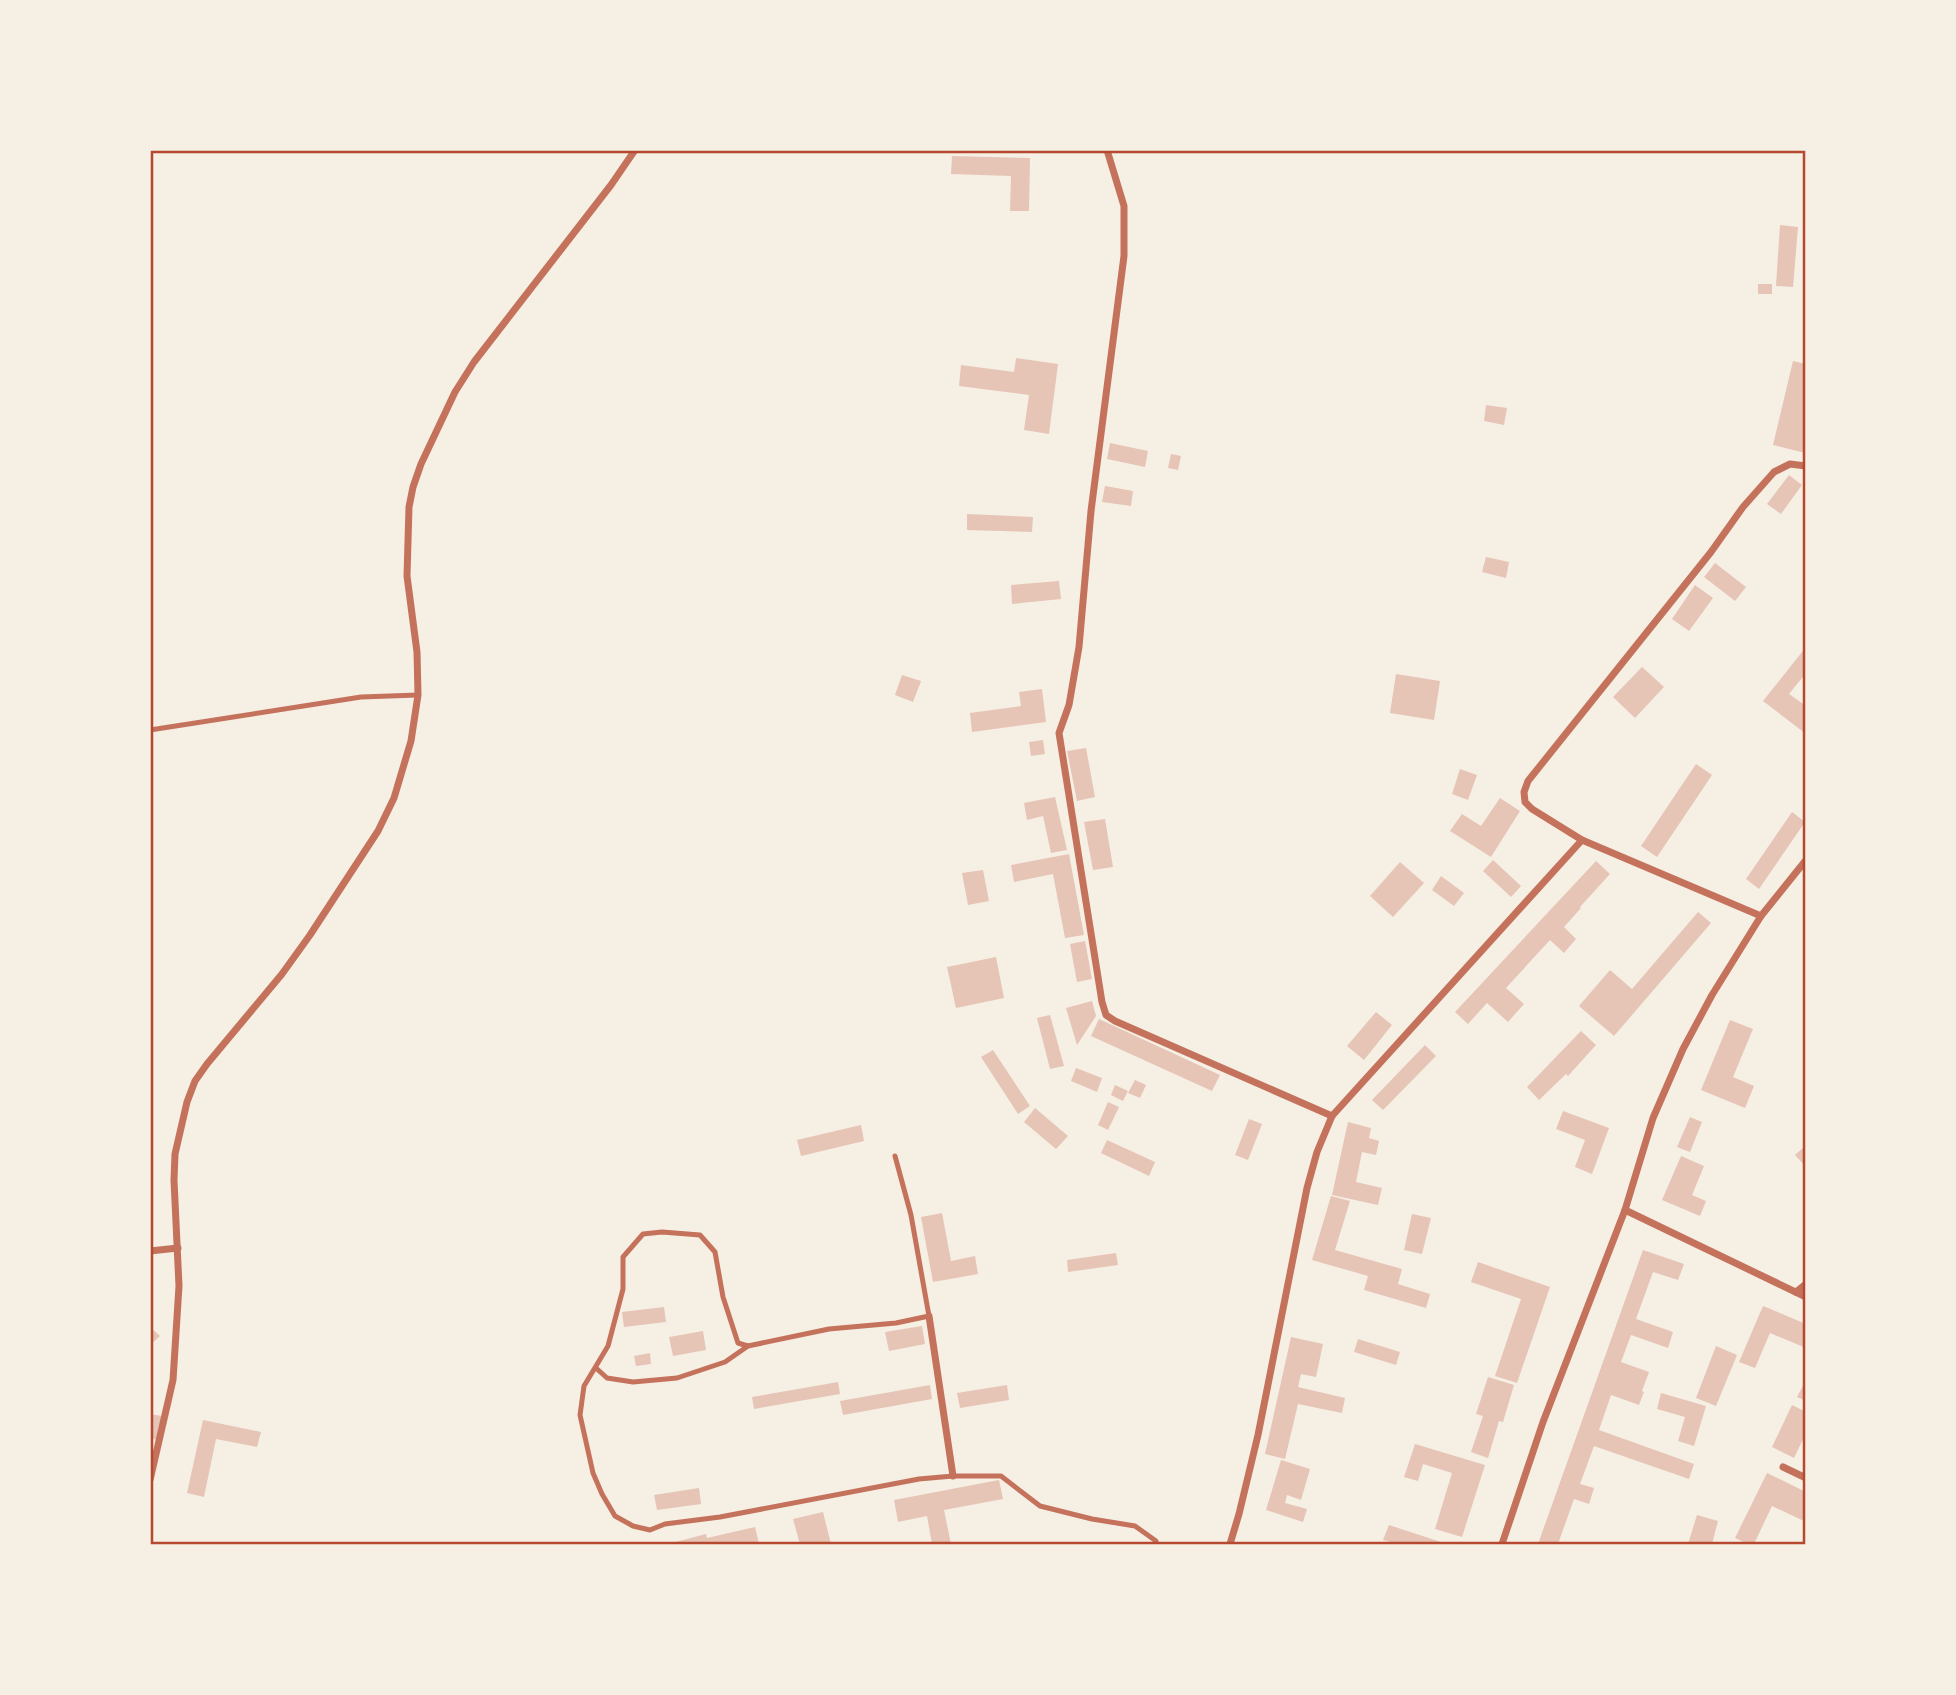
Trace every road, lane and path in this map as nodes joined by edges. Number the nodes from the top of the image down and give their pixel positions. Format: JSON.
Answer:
{"nodes":[{"id":1,"x":635,"y":150,"type":"edge"},
{"id":2,"x":1107,"y":150,"type":"edge"},
{"id":3,"x":1805,"y":466,"type":"edge"},
{"id":4,"x":418,"y":695,"type":"junction"},
{"id":5,"x":150,"y":730,"type":"edge"},
{"id":6,"x":1582,"y":840,"type":"junction"},
{"id":7,"x":1805,"y":860,"type":"edge"},
{"id":8,"x":1761,"y":916,"type":"junction"},
{"id":9,"x":1332,"y":1116,"type":"junction"},
{"id":10,"x":895,"y":1156,"type":"dead end"},
{"id":11,"x":1625,"y":1210,"type":"junction"},
{"id":12,"x":178,"y":1248,"type":"junction"},
{"id":13,"x":150,"y":1251,"type":"edge"},
{"id":14,"x":1805,"y":1283,"type":"edge"},
{"id":15,"x":1796,"y":1292,"type":"junction"},
{"id":16,"x":1805,"y":1297,"type":"edge"},
{"id":17,"x":929,"y":1316,"type":"junction"},
{"id":18,"x":748,"y":1346,"type":"junction"},
{"id":19,"x":596,"y":1368,"type":"junction"},
{"id":20,"x":1783,"y":1466,"type":"dead end"},
{"id":21,"x":953,"y":1476,"type":"junction"},
{"id":22,"x":1805,"y":1478,"type":"edge"},
{"id":23,"x":150,"y":1480,"type":"edge"},
{"id":24,"x":1156,"y":1545,"type":"edge"},
{"id":25,"x":1230,"y":1545,"type":"edge"},
{"id":26,"x":1502,"y":1545,"type":"edge"}],
"edges":[{"from":1,"to":4,"type":"street"},
{"from":2,"to":9,"type":"street"},
{"from":3,"to":6,"type":"street"},
{"from":4,"to":5,"type":"lane"},
{"from":4,"to":12,"type":"street"},
{"from":6,"to":8,"type":"street"},
{"from":6,"to":9,"type":"street"},
{"from":7,"to":8,"type":"street"},
{"from":8,"to":11,"type":"street"},
{"from":9,"to":25,"type":"street"},
{"from":10,"to":17,"type":"lane"},
{"from":11,"to":15,"type":"street"},
{"from":11,"to":26,"type":"street"},
{"from":12,"to":13,"type":"street"},
{"from":12,"to":23,"type":"street"},
{"from":14,"to":15,"type":"street"},
{"from":15,"to":16,"type":"street"},
{"from":17,"to":18,"type":"lane"},
{"from":17,"to":21,"type":"street"},
{"from":18,"to":19,"type":"lane"},
{"from":18,"to":19,"type":"lane"},
{"from":19,"to":21,"type":"lane"},
{"from":20,"to":22,"type":"street"},
{"from":21,"to":24,"type":"lane"}]}
